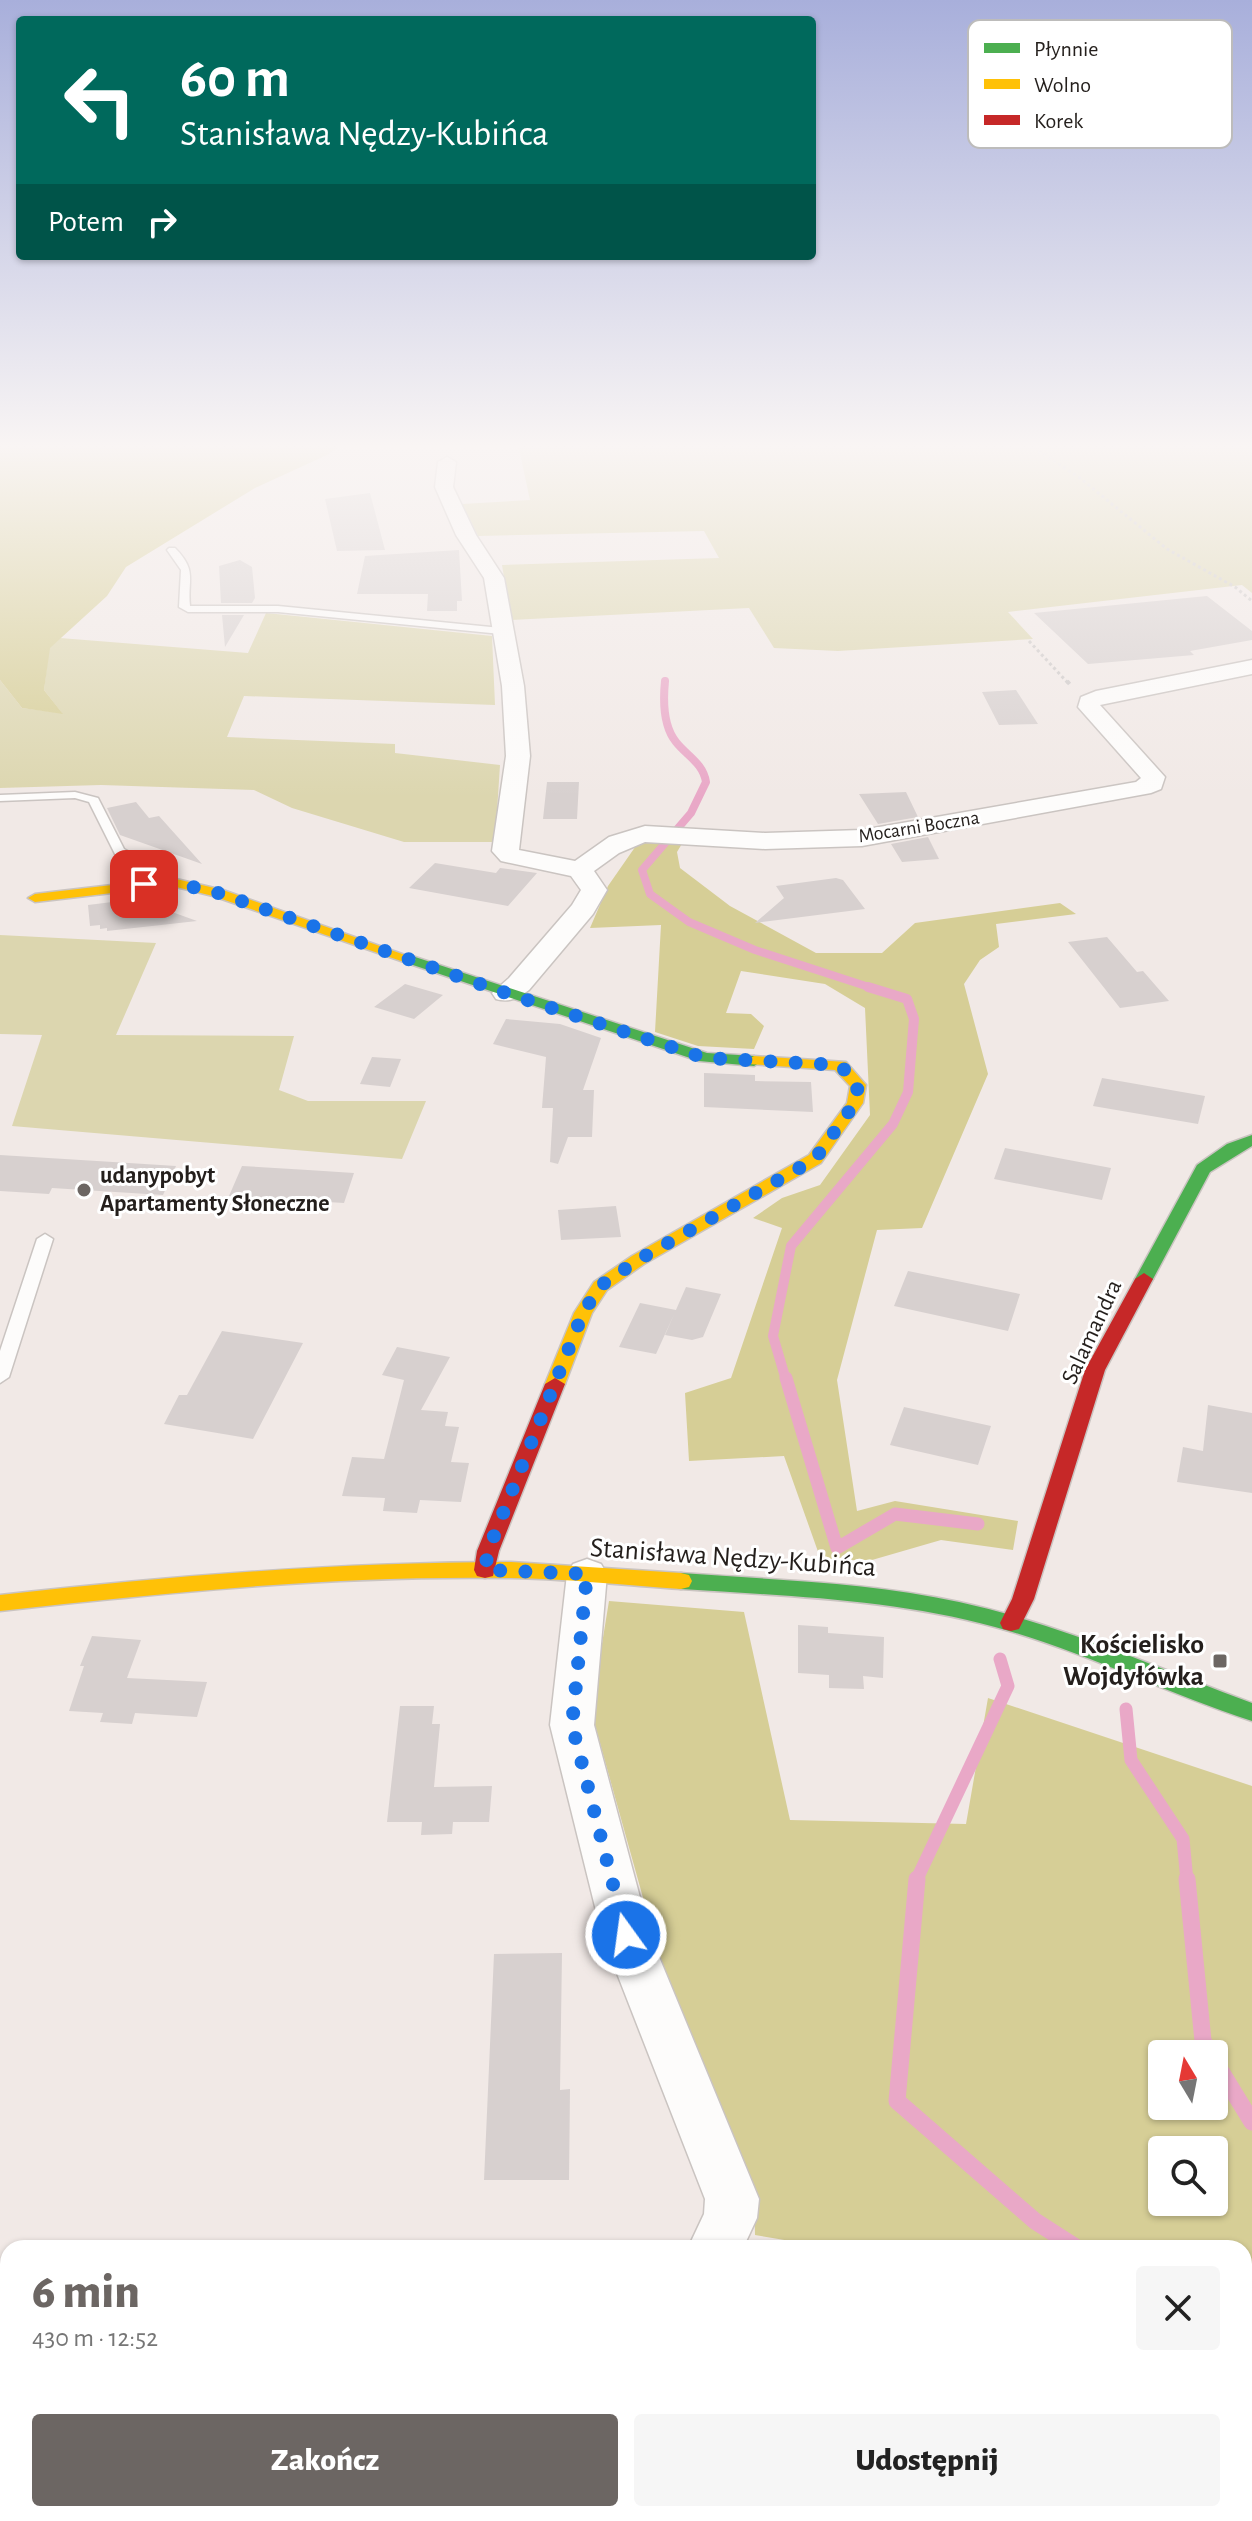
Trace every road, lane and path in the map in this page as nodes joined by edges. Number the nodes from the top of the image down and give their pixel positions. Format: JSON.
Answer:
{"nodes":[{"id":1,"x":186,"y":562,"type":"edge"},
{"id":2,"x":483,"y":562,"type":"edge"},
{"id":3,"x":1190,"y":562,"type":"edge"},
{"id":4,"x":1252,"y":601,"type":"edge"},
{"id":5,"x":501,"y":631,"type":"junction"},
{"id":6,"x":1029,"y":641,"type":"dead end"},
{"id":7,"x":1252,"y":667,"type":"edge"},
{"id":8,"x":1094,"y":699,"type":"junction"},
{"id":9,"x":0,"y":798,"type":"edge"},
{"id":10,"x":580,"y":870,"type":"junction"},
{"id":11,"x":172,"y":882,"type":"junction"},
{"id":12,"x":35,"y":898,"type":"dead end"},
{"id":13,"x":506,"y":993,"type":"junction"},
{"id":14,"x":1252,"y":1140,"type":"edge"},
{"id":15,"x":45,"y":1239,"type":"dead end"},
{"id":16,"x":0,"y":1377,"type":"edge"},
{"id":17,"x":485,"y":1570,"type":"junction"},
{"id":18,"x":587,"y":1574,"type":"junction"},
{"id":19,"x":0,"y":1603,"type":"edge"},
{"id":20,"x":1011,"y":1623,"type":"junction"},
{"id":21,"x":1252,"y":1712,"type":"edge"},
{"id":22,"x":719,"y":2240,"type":"edge"}],
"edges":[{"from":1,"to":5,"type":"lane"},
{"from":2,"to":5,"type":"street"},
{"from":3,"to":4,"type":"path"},
{"from":5,"to":10,"type":"street"},
{"from":6,"to":8,"type":"path"},
{"from":7,"to":8,"type":"street"},
{"from":8,"to":10,"type":"street","name":"Mocarni Boczna"},
{"from":9,"to":11,"type":"lane"},
{"from":10,"to":13,"type":"street"},
{"from":11,"to":12,"type":"street"},
{"from":11,"to":13,"type":"street"},
{"from":13,"to":17,"type":"street"},
{"from":14,"to":20,"type":"street","name":"Salamandra"},
{"from":15,"to":16,"type":"lane"},
{"from":17,"to":18,"type":"street","name":"Stanisława Nędzy-Kubińca"},
{"from":17,"to":19,"type":"street","name":"Stanisława Nędzy-Kubińca"},
{"from":18,"to":20,"type":"street","name":"Stanisława Nędzy-Kubińca"},
{"from":18,"to":22,"type":"street"},
{"from":20,"to":21,"type":"street","name":"Stanisława Nędzy-Kubińca"}]}
